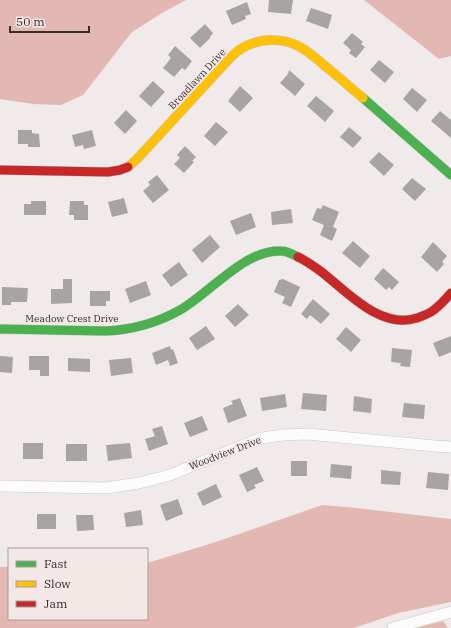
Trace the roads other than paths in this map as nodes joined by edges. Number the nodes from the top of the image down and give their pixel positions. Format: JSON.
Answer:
{"nodes":[{"id":1,"x":0,"y":170,"type":"edge"},
{"id":2,"x":451,"y":175,"type":"edge"},
{"id":3,"x":451,"y":293,"type":"edge"},
{"id":4,"x":0,"y":329,"type":"edge"},
{"id":5,"x":451,"y":447,"type":"edge"},
{"id":6,"x":0,"y":486,"type":"edge"},
{"id":7,"x":451,"y":612,"type":"edge"},
{"id":8,"x":393,"y":628,"type":"edge"}],
"edges":[{"from":1,"to":2,"type":"street","name":"Broadlawn Drive"},
{"from":3,"to":4,"type":"street","name":"Meadow Crest Drive"},
{"from":5,"to":6,"type":"street","name":"Woodview Drive"},
{"from":7,"to":8,"type":"street"}]}
